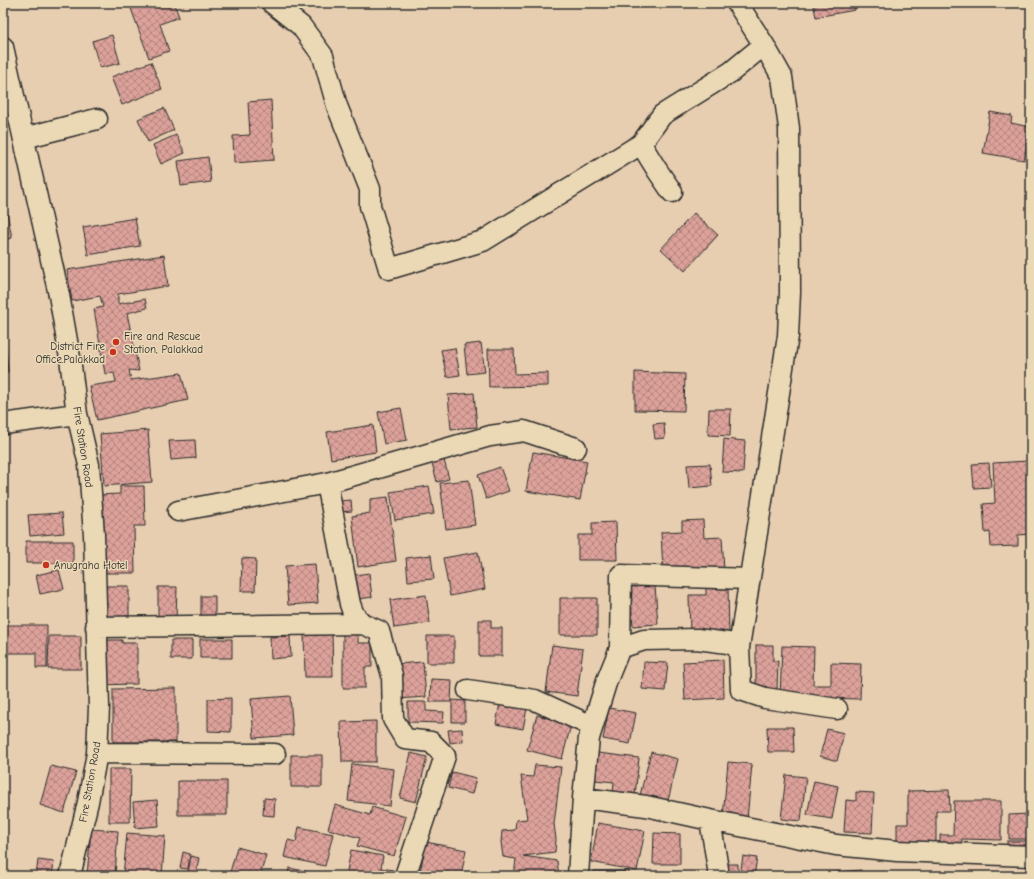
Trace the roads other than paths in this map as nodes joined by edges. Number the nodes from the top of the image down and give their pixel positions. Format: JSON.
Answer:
{"nodes":[{"id":1,"x":272,"y":3,"type":"edge"},
{"id":2,"x":737,"y":3,"type":"edge"},
{"id":3,"x":764,"y":45,"type":"junction"},
{"id":4,"x":3,"y":47,"type":"edge"},
{"id":5,"x":97,"y":118,"type":"dead end"},
{"id":6,"x":24,"y":138,"type":"junction"},
{"id":7,"x":641,"y":144,"type":"junction"},
{"id":8,"x":672,"y":192,"type":"dead end"},
{"id":9,"x":77,"y":414,"type":"junction"},
{"id":10,"x":3,"y":424,"type":"edge"},
{"id":11,"x":576,"y":448,"type":"dead end"},
{"id":12,"x":327,"y":483,"type":"junction"},
{"id":13,"x":178,"y":511,"type":"dead end"},
{"id":14,"x":750,"y":578,"type":"junction"},
{"id":15,"x":363,"y":624,"type":"junction"},
{"id":16,"x":96,"y":627,"type":"junction"},
{"id":17,"x":739,"y":647,"type":"junction"},
{"id":18,"x":620,"y":648,"type":"junction"},
{"id":19,"x":468,"y":690,"type":"dead end"},
{"id":20,"x":837,"y":709,"type":"dead end"},
{"id":21,"x":592,"y":726,"type":"junction"},
{"id":22,"x":97,"y":753,"type":"junction"},
{"id":23,"x":275,"y":754,"type":"dead end"},
{"id":24,"x":583,"y":798,"type":"junction"},
{"id":25,"x":710,"y":820,"type":"junction"},
{"id":26,"x":1031,"y":856,"type":"edge"},
{"id":27,"x":70,"y":876,"type":"edge"},
{"id":28,"x":405,"y":876,"type":"edge"},
{"id":29,"x":578,"y":876,"type":"edge"},
{"id":30,"x":718,"y":876,"type":"edge"}],
"edges":[{"from":1,"to":7,"type":"street"},
{"from":2,"to":3,"type":"street"},
{"from":3,"to":7,"type":"street"},
{"from":3,"to":14,"type":"street"},
{"from":4,"to":6,"type":"street","name":"Fire Station Road"},
{"from":5,"to":6,"type":"street"},
{"from":6,"to":9,"type":"street","name":"Fire Station Road"},
{"from":7,"to":8,"type":"street"},
{"from":9,"to":10,"type":"street"},
{"from":9,"to":16,"type":"street","name":"Fire Station Road"},
{"from":11,"to":12,"type":"street"},
{"from":12,"to":13,"type":"street"},
{"from":12,"to":15,"type":"street"},
{"from":14,"to":17,"type":"street"},
{"from":14,"to":18,"type":"street"},
{"from":15,"to":16,"type":"street"},
{"from":15,"to":28,"type":"street"},
{"from":16,"to":22,"type":"street","name":"Fire Station Road"},
{"from":17,"to":18,"type":"street"},
{"from":17,"to":20,"type":"street"},
{"from":18,"to":21,"type":"street"},
{"from":19,"to":21,"type":"street"},
{"from":21,"to":24,"type":"street"},
{"from":22,"to":23,"type":"street"},
{"from":22,"to":27,"type":"street","name":"Fire Station Road"},
{"from":24,"to":25,"type":"street"},
{"from":24,"to":29,"type":"street"},
{"from":25,"to":26,"type":"street"},
{"from":25,"to":30,"type":"street"}]}
